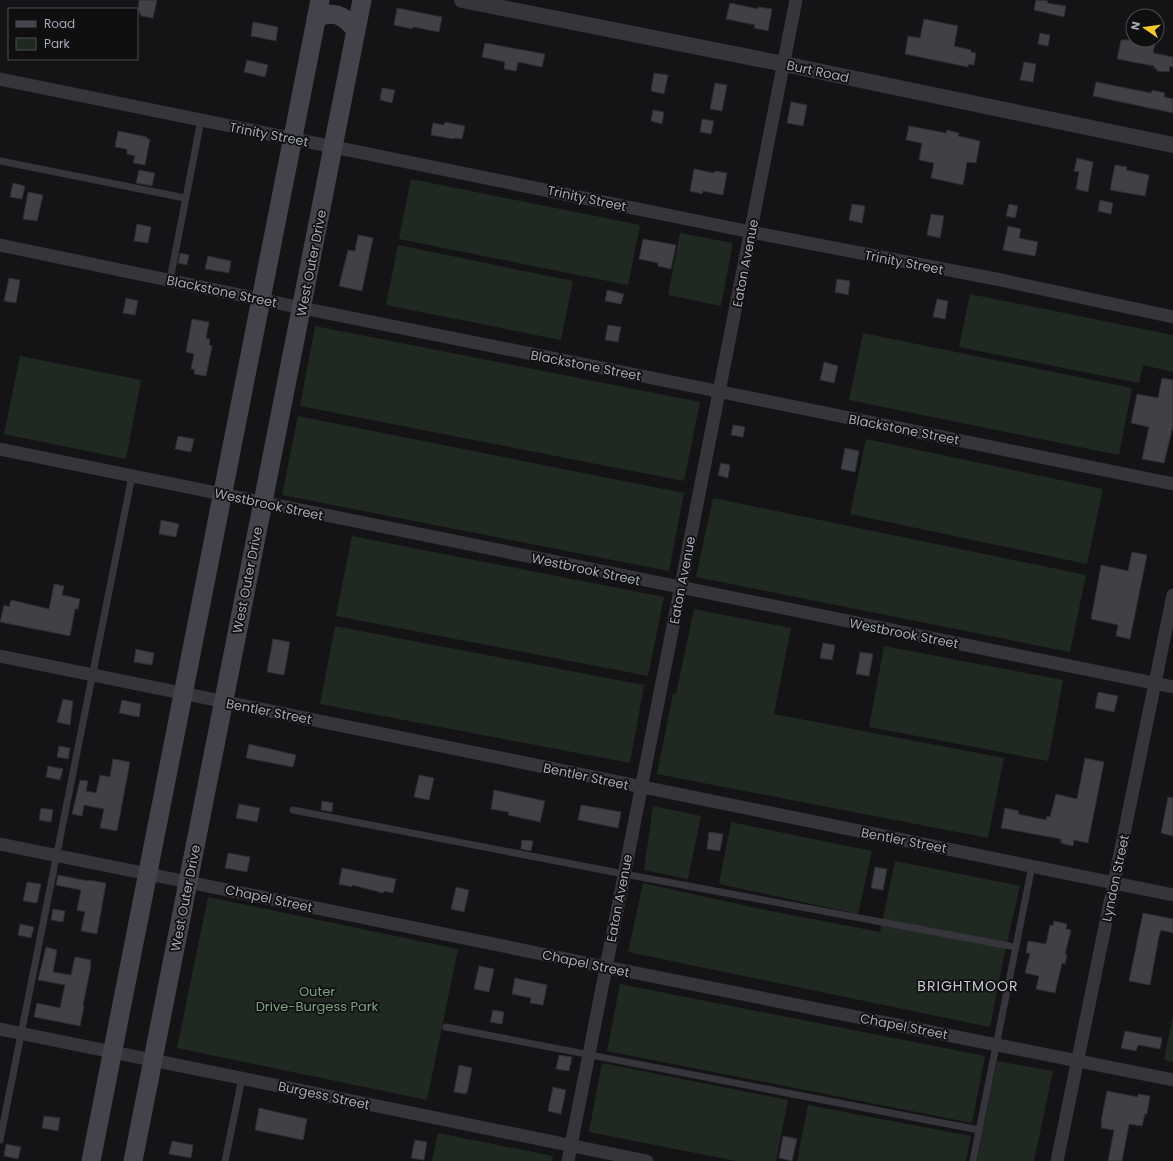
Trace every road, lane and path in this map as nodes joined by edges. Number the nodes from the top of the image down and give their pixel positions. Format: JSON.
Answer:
{"nodes":[{"id":1,"x":362,"y":0,"type":"edge"},
{"id":2,"x":462,"y":0,"type":"edge"},
{"id":3,"x":796,"y":0,"type":"edge"},
{"id":4,"x":318,"y":9,"type":"edge"},
{"id":5,"x":355,"y":29,"type":"junction"},
{"id":6,"x":784,"y":64,"type":"junction"},
{"id":7,"x":0,"y":79,"type":"edge"},
{"id":8,"x":201,"y":120,"type":"junction"},
{"id":9,"x":292,"y":139,"type":"junction"},
{"id":10,"x":1173,"y":145,"type":"edge"},
{"id":11,"x":333,"y":146,"type":"junction"},
{"id":12,"x":0,"y":161,"type":"edge"},
{"id":13,"x":185,"y":198,"type":"junction"},
{"id":14,"x":750,"y":232,"type":"junction"},
{"id":15,"x":0,"y":245,"type":"edge"},
{"id":16,"x":170,"y":280,"type":"junction"},
{"id":17,"x":261,"y":299,"type":"junction"},
{"id":18,"x":302,"y":308,"type":"junction"},
{"id":19,"x":1173,"y":317,"type":"edge"},
{"id":20,"x":720,"y":392,"type":"junction"},
{"id":21,"x":0,"y":449,"type":"edge"},
{"id":22,"x":132,"y":476,"type":"junction"},
{"id":23,"x":1173,"y":484,"type":"edge"},
{"id":24,"x":222,"y":494,"type":"junction"},
{"id":25,"x":262,"y":502,"type":"junction"},
{"id":26,"x":680,"y":588,"type":"junction"},
{"id":27,"x":1173,"y":595,"type":"edge"},
{"id":28,"x":0,"y":656,"type":"edge"},
{"id":29,"x":92,"y":675,"type":"junction"},
{"id":30,"x":1154,"y":684,"type":"junction"},
{"id":31,"x":1173,"y":687,"type":"edge"},
{"id":32,"x":183,"y":694,"type":"junction"},
{"id":33,"x":224,"y":702,"type":"junction"},
{"id":34,"x":641,"y":787,"type":"junction"},
{"id":35,"x":293,"y":810,"type":"dead end"},
{"id":36,"x":0,"y":844,"type":"edge"},
{"id":37,"x":56,"y":856,"type":"junction"},
{"id":38,"x":1032,"y":866,"type":"junction"},
{"id":39,"x":147,"y":874,"type":"junction"},
{"id":40,"x":624,"y":874,"type":"junction"},
{"id":41,"x":188,"y":882,"type":"junction"},
{"id":42,"x":1115,"y":883,"type":"junction"},
{"id":43,"x":1173,"y":894,"type":"edge"},
{"id":44,"x":1010,"y":946,"type":"dead end"},
{"id":45,"x":606,"y":967,"type":"junction"},
{"id":46,"x":446,"y":1027,"type":"dead end"},
{"id":47,"x":0,"y":1029,"type":"edge"},
{"id":48,"x":21,"y":1033,"type":"junction"},
{"id":49,"x":996,"y":1044,"type":"junction"},
{"id":50,"x":112,"y":1051,"type":"junction"},
{"id":51,"x":589,"y":1055,"type":"junction"},
{"id":52,"x":152,"y":1059,"type":"junction"},
{"id":53,"x":1078,"y":1061,"type":"junction"},
{"id":54,"x":242,"y":1078,"type":"junction"},
{"id":55,"x":1173,"y":1080,"type":"edge"},
{"id":56,"x":979,"y":1130,"type":"junction"},
{"id":57,"x":0,"y":1140,"type":"edge"},
{"id":58,"x":571,"y":1146,"type":"junction"},
{"id":59,"x":91,"y":1161,"type":"edge"},
{"id":60,"x":133,"y":1161,"type":"edge"},
{"id":61,"x":225,"y":1161,"type":"edge"},
{"id":62,"x":568,"y":1161,"type":"edge"},
{"id":63,"x":647,"y":1161,"type":"edge"},
{"id":64,"x":973,"y":1161,"type":"edge"},
{"id":65,"x":1058,"y":1161,"type":"edge"}],
"edges":[{"from":1,"to":5,"type":"main road","name":"West Outer Drive"},
{"from":2,"to":6,"type":"street","name":"Burt Road"},
{"from":3,"to":6,"type":"street","name":"Eaton Avenue"},
{"from":4,"to":5,"type":"main road"},
{"from":4,"to":9,"type":"main road"},
{"from":5,"to":11,"type":"main road","name":"West Outer Drive"},
{"from":6,"to":10,"type":"street","name":"Burt Road"},
{"from":6,"to":14,"type":"street","name":"Eaton Avenue"},
{"from":7,"to":8,"type":"street","name":"Trinity Street"},
{"from":8,"to":9,"type":"street","name":"Trinity Street"},
{"from":8,"to":13,"type":"lane"},
{"from":9,"to":11,"type":"street","name":"Trinity Street"},
{"from":9,"to":17,"type":"main road"},
{"from":11,"to":14,"type":"street","name":"Trinity Street"},
{"from":11,"to":18,"type":"main road","name":"West Outer Drive"},
{"from":12,"to":13,"type":"lane"},
{"from":13,"to":16,"type":"lane"},
{"from":14,"to":19,"type":"street","name":"Trinity Street"},
{"from":14,"to":20,"type":"street","name":"Eaton Avenue"},
{"from":15,"to":16,"type":"street","name":"Blackstone Street"},
{"from":16,"to":17,"type":"street","name":"Blackstone Street"},
{"from":17,"to":18,"type":"street","name":"Blackstone Street"},
{"from":17,"to":24,"type":"main road"},
{"from":18,"to":20,"type":"street","name":"Blackstone Street"},
{"from":18,"to":25,"type":"main road","name":"West Outer Drive"},
{"from":20,"to":23,"type":"street","name":"Blackstone Street"},
{"from":20,"to":26,"type":"street","name":"Eaton Avenue"},
{"from":21,"to":22,"type":"street","name":"Westbrook Street"},
{"from":22,"to":24,"type":"street","name":"Westbrook Street"},
{"from":22,"to":29,"type":"lane"},
{"from":24,"to":25,"type":"street","name":"Westbrook Street"},
{"from":24,"to":32,"type":"main road"},
{"from":25,"to":26,"type":"street","name":"Westbrook Street"},
{"from":25,"to":33,"type":"main road","name":"West Outer Drive"},
{"from":26,"to":30,"type":"street","name":"Westbrook Street"},
{"from":26,"to":34,"type":"street","name":"Eaton Avenue"},
{"from":27,"to":30,"type":"street","name":"Lyndon Street"},
{"from":28,"to":29,"type":"street","name":"Bentler Street"},
{"from":29,"to":32,"type":"street","name":"Bentler Street"},
{"from":29,"to":37,"type":"lane"},
{"from":30,"to":31,"type":"street","name":"Westbrook Street"},
{"from":30,"to":42,"type":"street","name":"Lyndon Street"},
{"from":32,"to":33,"type":"street","name":"Bentler Street"},
{"from":32,"to":39,"type":"main road"},
{"from":33,"to":34,"type":"street","name":"Bentler Street"},
{"from":33,"to":41,"type":"main road","name":"West Outer Drive"},
{"from":34,"to":38,"type":"street","name":"Bentler Street"},
{"from":34,"to":40,"type":"street","name":"Eaton Avenue"},
{"from":35,"to":40,"type":"lane"},
{"from":36,"to":37,"type":"street","name":"Chapel Street"},
{"from":37,"to":39,"type":"street","name":"Chapel Street"},
{"from":37,"to":48,"type":"lane"},
{"from":38,"to":42,"type":"street","name":"Bentler Street"},
{"from":38,"to":49,"type":"lane"},
{"from":39,"to":41,"type":"street","name":"Chapel Street"},
{"from":39,"to":50,"type":"main road"},
{"from":40,"to":44,"type":"lane"},
{"from":40,"to":45,"type":"street","name":"Eaton Avenue"},
{"from":41,"to":45,"type":"street","name":"Chapel Street"},
{"from":41,"to":52,"type":"main road","name":"West Outer Drive"},
{"from":42,"to":43,"type":"street","name":"Bentler Street"},
{"from":42,"to":53,"type":"street","name":"Lyndon Street"},
{"from":45,"to":49,"type":"street","name":"Chapel Street"},
{"from":45,"to":51,"type":"street","name":"Eaton Avenue"},
{"from":46,"to":51,"type":"lane"},
{"from":47,"to":48,"type":"street","name":"Burgess Street"},
{"from":48,"to":50,"type":"street","name":"Burgess Street"},
{"from":48,"to":57,"type":"lane"},
{"from":49,"to":53,"type":"street","name":"Chapel Street"},
{"from":49,"to":56,"type":"lane"},
{"from":50,"to":52,"type":"street","name":"Burgess Street"},
{"from":50,"to":59,"type":"main road"},
{"from":51,"to":56,"type":"lane"},
{"from":51,"to":58,"type":"street","name":"Eaton Avenue"},
{"from":52,"to":54,"type":"street","name":"Burgess Street"},
{"from":52,"to":60,"type":"main road","name":"West Outer Drive"},
{"from":53,"to":55,"type":"street","name":"Chapel Street"},
{"from":53,"to":65,"type":"street","name":"Lyndon Street"},
{"from":54,"to":58,"type":"street","name":"Burgess Street"},
{"from":54,"to":61,"type":"lane"},
{"from":56,"to":64,"type":"lane"},
{"from":58,"to":62,"type":"street","name":"Eaton Avenue"},
{"from":58,"to":63,"type":"street","name":"Burgess Street"}]}
